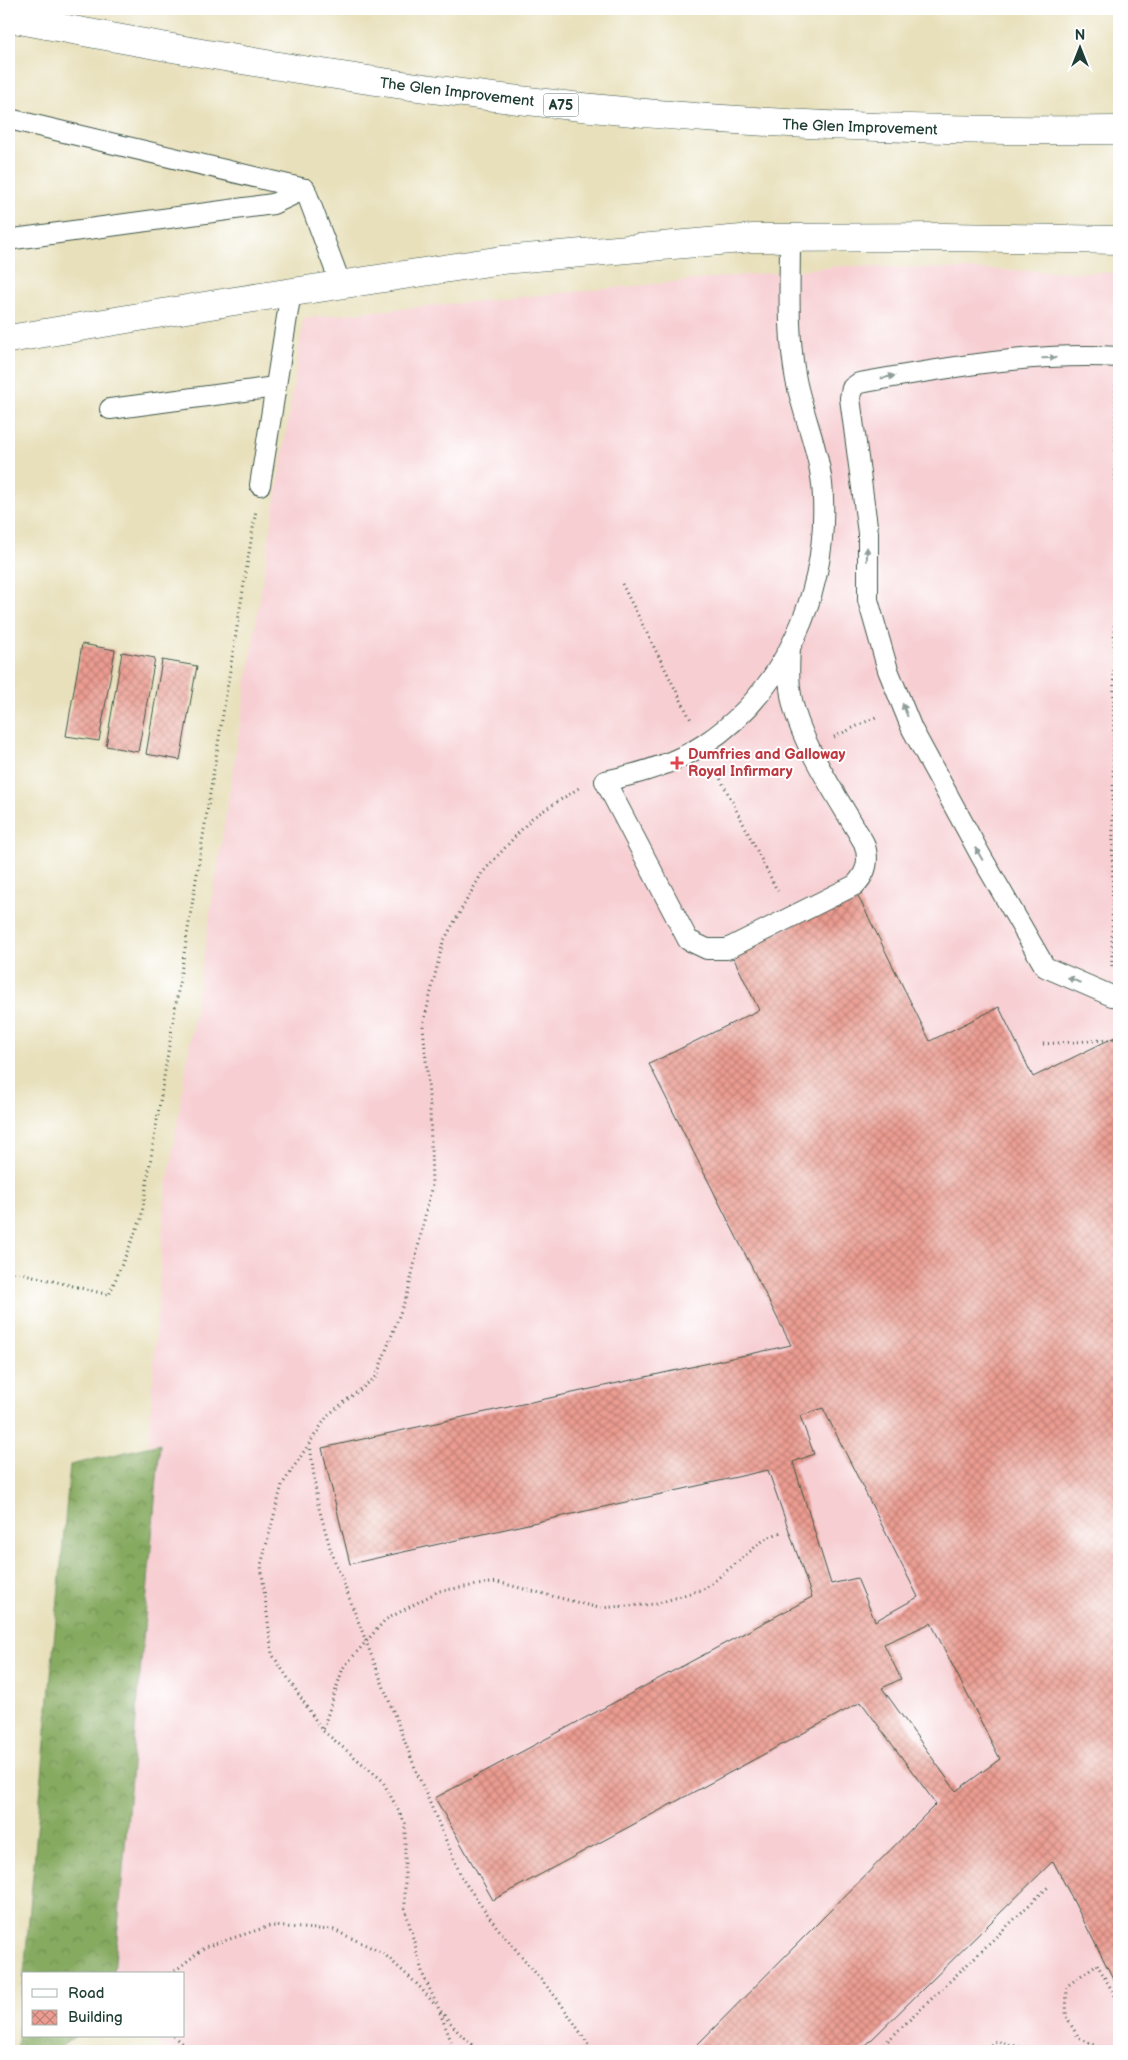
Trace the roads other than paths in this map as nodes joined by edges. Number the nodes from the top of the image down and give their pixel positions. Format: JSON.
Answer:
{"nodes":[{"id":1,"x":9,"y":18,"type":"edge"},
{"id":2,"x":9,"y":119,"type":"edge"},
{"id":3,"x":1119,"y":130,"type":"edge"},
{"id":4,"x":305,"y":188,"type":"junction"},
{"id":5,"x":9,"y":237,"type":"edge"},
{"id":6,"x":790,"y":237,"type":"junction"},
{"id":7,"x":1119,"y":240,"type":"edge"},
{"id":8,"x":341,"y":285,"type":"junction"},
{"id":9,"x":290,"y":292,"type":"junction"},
{"id":10,"x":9,"y":339,"type":"edge"},
{"id":11,"x":1118,"y":357,"type":"edge"},
{"id":12,"x":275,"y":387,"type":"junction"},
{"id":13,"x":110,"y":409,"type":"dead end"},
{"id":14,"x":260,"y":485,"type":"road end"},
{"id":15,"x":790,"y":648,"type":"junction"},
{"id":16,"x":1116,"y":995,"type":"edge"}],
"edges":[{"from":1,"to":3,"type":"main road","name":"The Glen Improvement","number":"A75"},
{"from":2,"to":4,"type":"lane"},
{"from":4,"to":5,"type":"lane"},
{"from":4,"to":8,"type":"lane"},
{"from":6,"to":7,"type":"main road"},
{"from":6,"to":8,"type":"main road"},
{"from":6,"to":15,"type":"lane"},
{"from":8,"to":9,"type":"main road"},
{"from":9,"to":10,"type":"main road"},
{"from":9,"to":12,"type":"lane"},
{"from":16,"to":11,"type":"lane","one_way":true},
{"from":12,"to":13,"type":"lane"},
{"from":12,"to":14,"type":"lane"},
{"from":15,"to":15,"type":"lane"}]}
